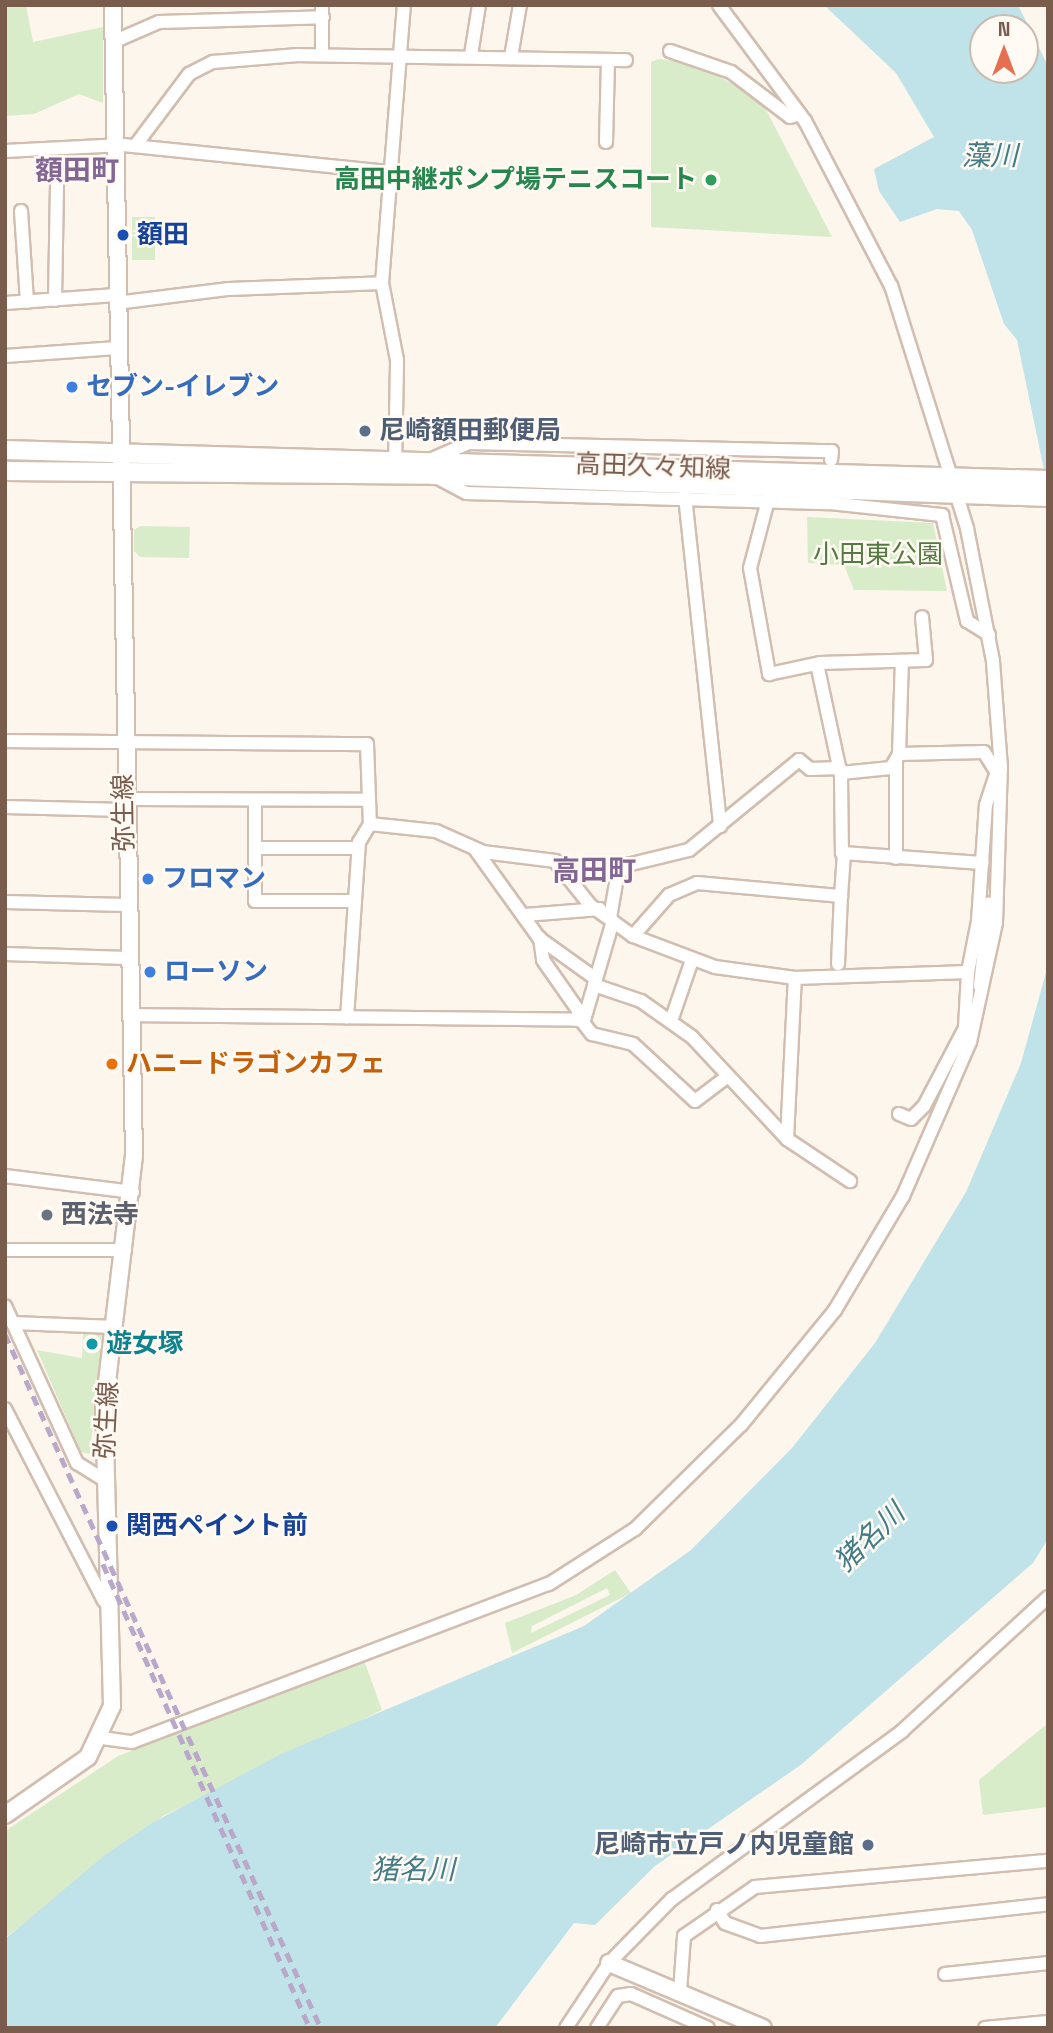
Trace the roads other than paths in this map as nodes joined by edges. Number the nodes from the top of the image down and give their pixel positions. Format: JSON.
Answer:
{"nodes":[{"id":1,"x":113,"y":5,"type":"edge"},
{"id":2,"x":404,"y":5,"type":"edge"},
{"id":3,"x":479,"y":5,"type":"edge"},
{"id":4,"x":520,"y":5,"type":"edge"},
{"id":5,"x":719,"y":5,"type":"edge"},
{"id":6,"x":323,"y":11,"type":"edge"},
{"id":7,"x":113,"y":42,"type":"junction"},
{"id":8,"x":670,"y":51,"type":"dead end"},
{"id":9,"x":322,"y":55,"type":"junction"},
{"id":10,"x":471,"y":55,"type":"junction"},
{"id":11,"x":512,"y":57,"type":"junction"},
{"id":12,"x":397,"y":58,"type":"junction"},
{"id":13,"x":626,"y":60,"type":"dead end"},
{"id":14,"x":608,"y":61,"type":"junction"},
{"id":15,"x":800,"y":114,"type":"junction"},
{"id":16,"x":606,"y":142,"type":"dead end"},
{"id":17,"x":115,"y":146,"type":"junction"},
{"id":18,"x":135,"y":146,"type":"junction"},
{"id":19,"x":5,"y":151,"type":"edge"},
{"id":20,"x":390,"y":172,"type":"junction"},
{"id":21,"x":57,"y":186,"type":"dead end"},
{"id":22,"x":21,"y":211,"type":"dead end"},
{"id":23,"x":382,"y":283,"type":"junction"},
{"id":24,"x":116,"y":299,"type":"junction"},
{"id":25,"x":55,"y":300,"type":"junction"},
{"id":26,"x":27,"y":302,"type":"junction"},
{"id":27,"x":5,"y":303,"type":"edge"},
{"id":28,"x":117,"y":348,"type":"junction"},
{"id":29,"x":5,"y":356,"type":"edge"},
{"id":30,"x":5,"y":450,"type":"edge"},
{"id":31,"x":117,"y":452,"type":"junction"},
{"id":32,"x":831,"y":460,"type":"dead end"},
{"id":33,"x":395,"y":467,"type":"junction"},
{"id":34,"x":433,"y":468,"type":"junction"},
{"id":35,"x":5,"y":471,"type":"edge"},
{"id":36,"x":117,"y":472,"type":"junction"},
{"id":37,"x":1048,"y":480,"type":"edge"},
{"id":38,"x":959,"y":484,"type":"junction"},
{"id":39,"x":685,"y":496,"type":"junction"},
{"id":40,"x":1048,"y":497,"type":"edge"},
{"id":41,"x":768,"y":500,"type":"junction"},
{"id":42,"x":922,"y":617,"type":"dead end"},
{"id":43,"x":989,"y":635,"type":"junction"},
{"id":44,"x":902,"y":661,"type":"junction"},
{"id":45,"x":817,"y":664,"type":"junction"},
{"id":46,"x":5,"y":741,"type":"edge"},
{"id":47,"x":123,"y":744,"type":"junction"},
{"id":48,"x":897,"y":758,"type":"junction"},
{"id":49,"x":840,"y":771,"type":"junction"},
{"id":50,"x":998,"y":778,"type":"junction"},
{"id":51,"x":255,"y":800,"type":"junction"},
{"id":52,"x":367,"y":800,"type":"junction"},
{"id":53,"x":124,"y":804,"type":"junction"},
{"id":54,"x":5,"y":807,"type":"edge"},
{"id":55,"x":370,"y":824,"type":"junction"},
{"id":56,"x":720,"y":826,"type":"junction"},
{"id":57,"x":255,"y":848,"type":"junction"},
{"id":58,"x":358,"y":848,"type":"junction"},
{"id":59,"x":474,"y":848,"type":"junction"},
{"id":60,"x":844,"y":853,"type":"junction"},
{"id":61,"x":896,"y":858,"type":"junction"},
{"id":62,"x":983,"y":863,"type":"junction"},
{"id":63,"x":996,"y":894,"type":"junction"},
{"id":64,"x":841,"y":895,"type":"junction"},
{"id":65,"x":355,"y":901,"type":"junction"},
{"id":66,"x":5,"y":902,"type":"edge"},
{"id":67,"x":126,"y":905,"type":"junction"},
{"id":68,"x":525,"y":915,"type":"junction"},
{"id":69,"x":608,"y":916,"type":"junction"},
{"id":70,"x":634,"y":936,"type":"junction"},
{"id":71,"x":540,"y":938,"type":"junction"},
{"id":72,"x":5,"y":954,"type":"edge"},
{"id":73,"x":127,"y":958,"type":"junction"},
{"id":74,"x":692,"y":960,"type":"junction"},
{"id":75,"x":838,"y":964,"type":"dead end"},
{"id":76,"x":968,"y":972,"type":"junction"},
{"id":77,"x":795,"y":978,"type":"junction"},
{"id":78,"x":595,"y":982,"type":"junction"},
{"id":79,"x":129,"y":1015,"type":"junction"},
{"id":80,"x":347,"y":1018,"type":"junction"},
{"id":81,"x":579,"y":1020,"type":"junction"},
{"id":82,"x":671,"y":1021,"type":"junction"},
{"id":83,"x":971,"y":1024,"type":"junction"},
{"id":84,"x":728,"y":1076,"type":"junction"},
{"id":85,"x":899,"y":1114,"type":"dead end"},
{"id":86,"x":787,"y":1139,"type":"junction"},
{"id":87,"x":5,"y":1176,"type":"edge"},
{"id":88,"x":850,"y":1181,"type":"dead end"},
{"id":89,"x":133,"y":1192,"type":"junction"},
{"id":90,"x":5,"y":1250,"type":"edge"},
{"id":91,"x":125,"y":1250,"type":"junction"},
{"id":92,"x":5,"y":1307,"type":"edge"},
{"id":93,"x":13,"y":1323,"type":"junction"},
{"id":94,"x":115,"y":1327,"type":"junction"},
{"id":95,"x":5,"y":1409,"type":"edge"},
{"id":96,"x":104,"y":1480,"type":"junction"},
{"id":97,"x":1048,"y":1597,"type":"edge"},
{"id":98,"x":104,"y":1601,"type":"junction"},
{"id":99,"x":102,"y":1738,"type":"junction"},
{"id":100,"x":5,"y":1815,"type":"edge"},
{"id":101,"x":1048,"y":1861,"type":"edge"},
{"id":102,"x":1048,"y":1904,"type":"edge"},
{"id":103,"x":717,"y":1910,"type":"junction"},
{"id":104,"x":609,"y":1963,"type":"junction"},
{"id":105,"x":1048,"y":1963,"type":"edge"},
{"id":106,"x":945,"y":1974,"type":"dead end"},
{"id":107,"x":680,"y":1992,"type":"junction"},
{"id":108,"x":1048,"y":2021,"type":"edge"},
{"id":109,"x":566,"y":2028,"type":"edge"},
{"id":110,"x":597,"y":2028,"type":"edge"},
{"id":111,"x":708,"y":2028,"type":"edge"},
{"id":112,"x":763,"y":2028,"type":"edge"},
{"id":113,"x":985,"y":2028,"type":"edge"}],
"edges":[{"from":1,"to":7,"type":"street","name":"弥生線"},
{"from":2,"to":12,"type":"street"},
{"from":3,"to":10,"type":"street"},
{"from":4,"to":11,"type":"street"},
{"from":5,"to":15,"type":"street"},
{"from":6,"to":7,"type":"street"},
{"from":6,"to":9,"type":"street"},
{"from":7,"to":17,"type":"street","name":"弥生線"},
{"from":8,"to":15,"type":"street"},
{"from":9,"to":12,"type":"street"},
{"from":9,"to":18,"type":"street"},
{"from":10,"to":11,"type":"street"},
{"from":10,"to":12,"type":"street"},
{"from":11,"to":14,"type":"street"},
{"from":12,"to":20,"type":"street"},
{"from":13,"to":14,"type":"street"},
{"from":14,"to":16,"type":"street"},
{"from":15,"to":38,"type":"street"},
{"from":17,"to":18,"type":"street"},
{"from":17,"to":19,"type":"street"},
{"from":17,"to":24,"type":"street","name":"弥生線"},
{"from":18,"to":20,"type":"street"},
{"from":20,"to":23,"type":"street"},
{"from":21,"to":25,"type":"street"},
{"from":22,"to":26,"type":"street"},
{"from":23,"to":24,"type":"street"},
{"from":23,"to":33,"type":"street"},
{"from":24,"to":25,"type":"street"},
{"from":24,"to":28,"type":"street","name":"弥生線"},
{"from":25,"to":26,"type":"street"},
{"from":26,"to":27,"type":"street"},
{"from":28,"to":29,"type":"street"},
{"from":28,"to":31,"type":"street","name":"弥生線"},
{"from":30,"to":31,"type":"main road","name":"高田久々知線"},
{"from":31,"to":33,"type":"main road","name":"高田久々知線"},
{"from":31,"to":36,"type":"street","name":"弥生線"},
{"from":32,"to":34,"type":"street"},
{"from":33,"to":34,"type":"main road","name":"高田久々知線"},
{"from":33,"to":36,"type":"main road","name":"高田久々知線"},
{"from":34,"to":38,"type":"main road","name":"高田久々知線"},
{"from":34,"to":39,"type":"street"},
{"from":35,"to":36,"type":"main road","name":"高田久々知線"},
{"from":36,"to":47,"type":"street","name":"弥生線"},
{"from":37,"to":38,"type":"main road","name":"高田久々知線"},
{"from":38,"to":40,"type":"main road","name":"高田久々知線"},
{"from":38,"to":43,"type":"street"},
{"from":39,"to":41,"type":"street"},
{"from":39,"to":56,"type":"street"},
{"from":41,"to":43,"type":"street"},
{"from":41,"to":45,"type":"street"},
{"from":42,"to":44,"type":"street"},
{"from":43,"to":50,"type":"street"},
{"from":44,"to":45,"type":"street"},
{"from":44,"to":48,"type":"street"},
{"from":45,"to":49,"type":"street"},
{"from":46,"to":47,"type":"street"},
{"from":47,"to":52,"type":"street"},
{"from":47,"to":53,"type":"street","name":"弥生線"},
{"from":48,"to":49,"type":"street"},
{"from":48,"to":50,"type":"street"},
{"from":48,"to":61,"type":"street"},
{"from":49,"to":56,"type":"street"},
{"from":49,"to":60,"type":"street"},
{"from":50,"to":62,"type":"street"},
{"from":50,"to":63,"type":"street"},
{"from":51,"to":52,"type":"street"},
{"from":51,"to":53,"type":"street"},
{"from":51,"to":57,"type":"street"},
{"from":52,"to":55,"type":"street"},
{"from":53,"to":54,"type":"street"},
{"from":53,"to":67,"type":"street","name":"弥生線"},
{"from":55,"to":58,"type":"street"},
{"from":55,"to":59,"type":"street"},
{"from":56,"to":69,"type":"street"},
{"from":57,"to":58,"type":"street"},
{"from":57,"to":65,"type":"street"},
{"from":58,"to":65,"type":"street"},
{"from":59,"to":68,"type":"street"},
{"from":59,"to":69,"type":"street"},
{"from":60,"to":61,"type":"street"},
{"from":60,"to":64,"type":"street"},
{"from":61,"to":62,"type":"street"},
{"from":62,"to":63,"type":"street"},
{"from":62,"to":76,"type":"street"},
{"from":63,"to":83,"type":"street"},
{"from":64,"to":70,"type":"street"},
{"from":64,"to":75,"type":"street"},
{"from":65,"to":80,"type":"street"},
{"from":66,"to":67,"type":"street"},
{"from":67,"to":73,"type":"street","name":"弥生線"},
{"from":68,"to":69,"type":"street"},
{"from":68,"to":71,"type":"street"},
{"from":69,"to":70,"type":"street"},
{"from":69,"to":78,"type":"street"},
{"from":70,"to":74,"type":"street"},
{"from":71,"to":78,"type":"street"},
{"from":71,"to":81,"type":"street"},
{"from":72,"to":73,"type":"street"},
{"from":73,"to":79,"type":"street","name":"弥生線"},
{"from":74,"to":77,"type":"street"},
{"from":74,"to":82,"type":"street"},
{"from":76,"to":77,"type":"street"},
{"from":76,"to":83,"type":"street"},
{"from":77,"to":86,"type":"street"},
{"from":78,"to":81,"type":"street"},
{"from":78,"to":82,"type":"street"},
{"from":79,"to":80,"type":"street"},
{"from":79,"to":89,"type":"street","name":"弥生線"},
{"from":80,"to":81,"type":"street"},
{"from":81,"to":84,"type":"street"},
{"from":82,"to":84,"type":"street"},
{"from":83,"to":85,"type":"street"},
{"from":83,"to":99,"type":"street"},
{"from":84,"to":86,"type":"street"},
{"from":86,"to":88,"type":"street"},
{"from":87,"to":89,"type":"street"},
{"from":89,"to":91,"type":"street","name":"弥生線"},
{"from":90,"to":91,"type":"street"},
{"from":91,"to":94,"type":"street","name":"弥生線"},
{"from":92,"to":93,"type":"street"},
{"from":93,"to":94,"type":"street"},
{"from":93,"to":96,"type":"street"},
{"from":94,"to":96,"type":"street","name":"弥生線"},
{"from":95,"to":98,"type":"street"},
{"from":96,"to":98,"type":"street","name":"弥生線"},
{"from":97,"to":104,"type":"street"},
{"from":98,"to":99,"type":"street","name":"弥生線"},
{"from":99,"to":100,"type":"street"},
{"from":101,"to":103,"type":"street"},
{"from":102,"to":103,"type":"street"},
{"from":103,"to":107,"type":"street"},
{"from":104,"to":107,"type":"street"},
{"from":104,"to":109,"type":"street"},
{"from":105,"to":106,"type":"street"},
{"from":107,"to":112,"type":"street"},
{"from":108,"to":113,"type":"street"},
{"from":110,"to":111,"type":"street"}]}
